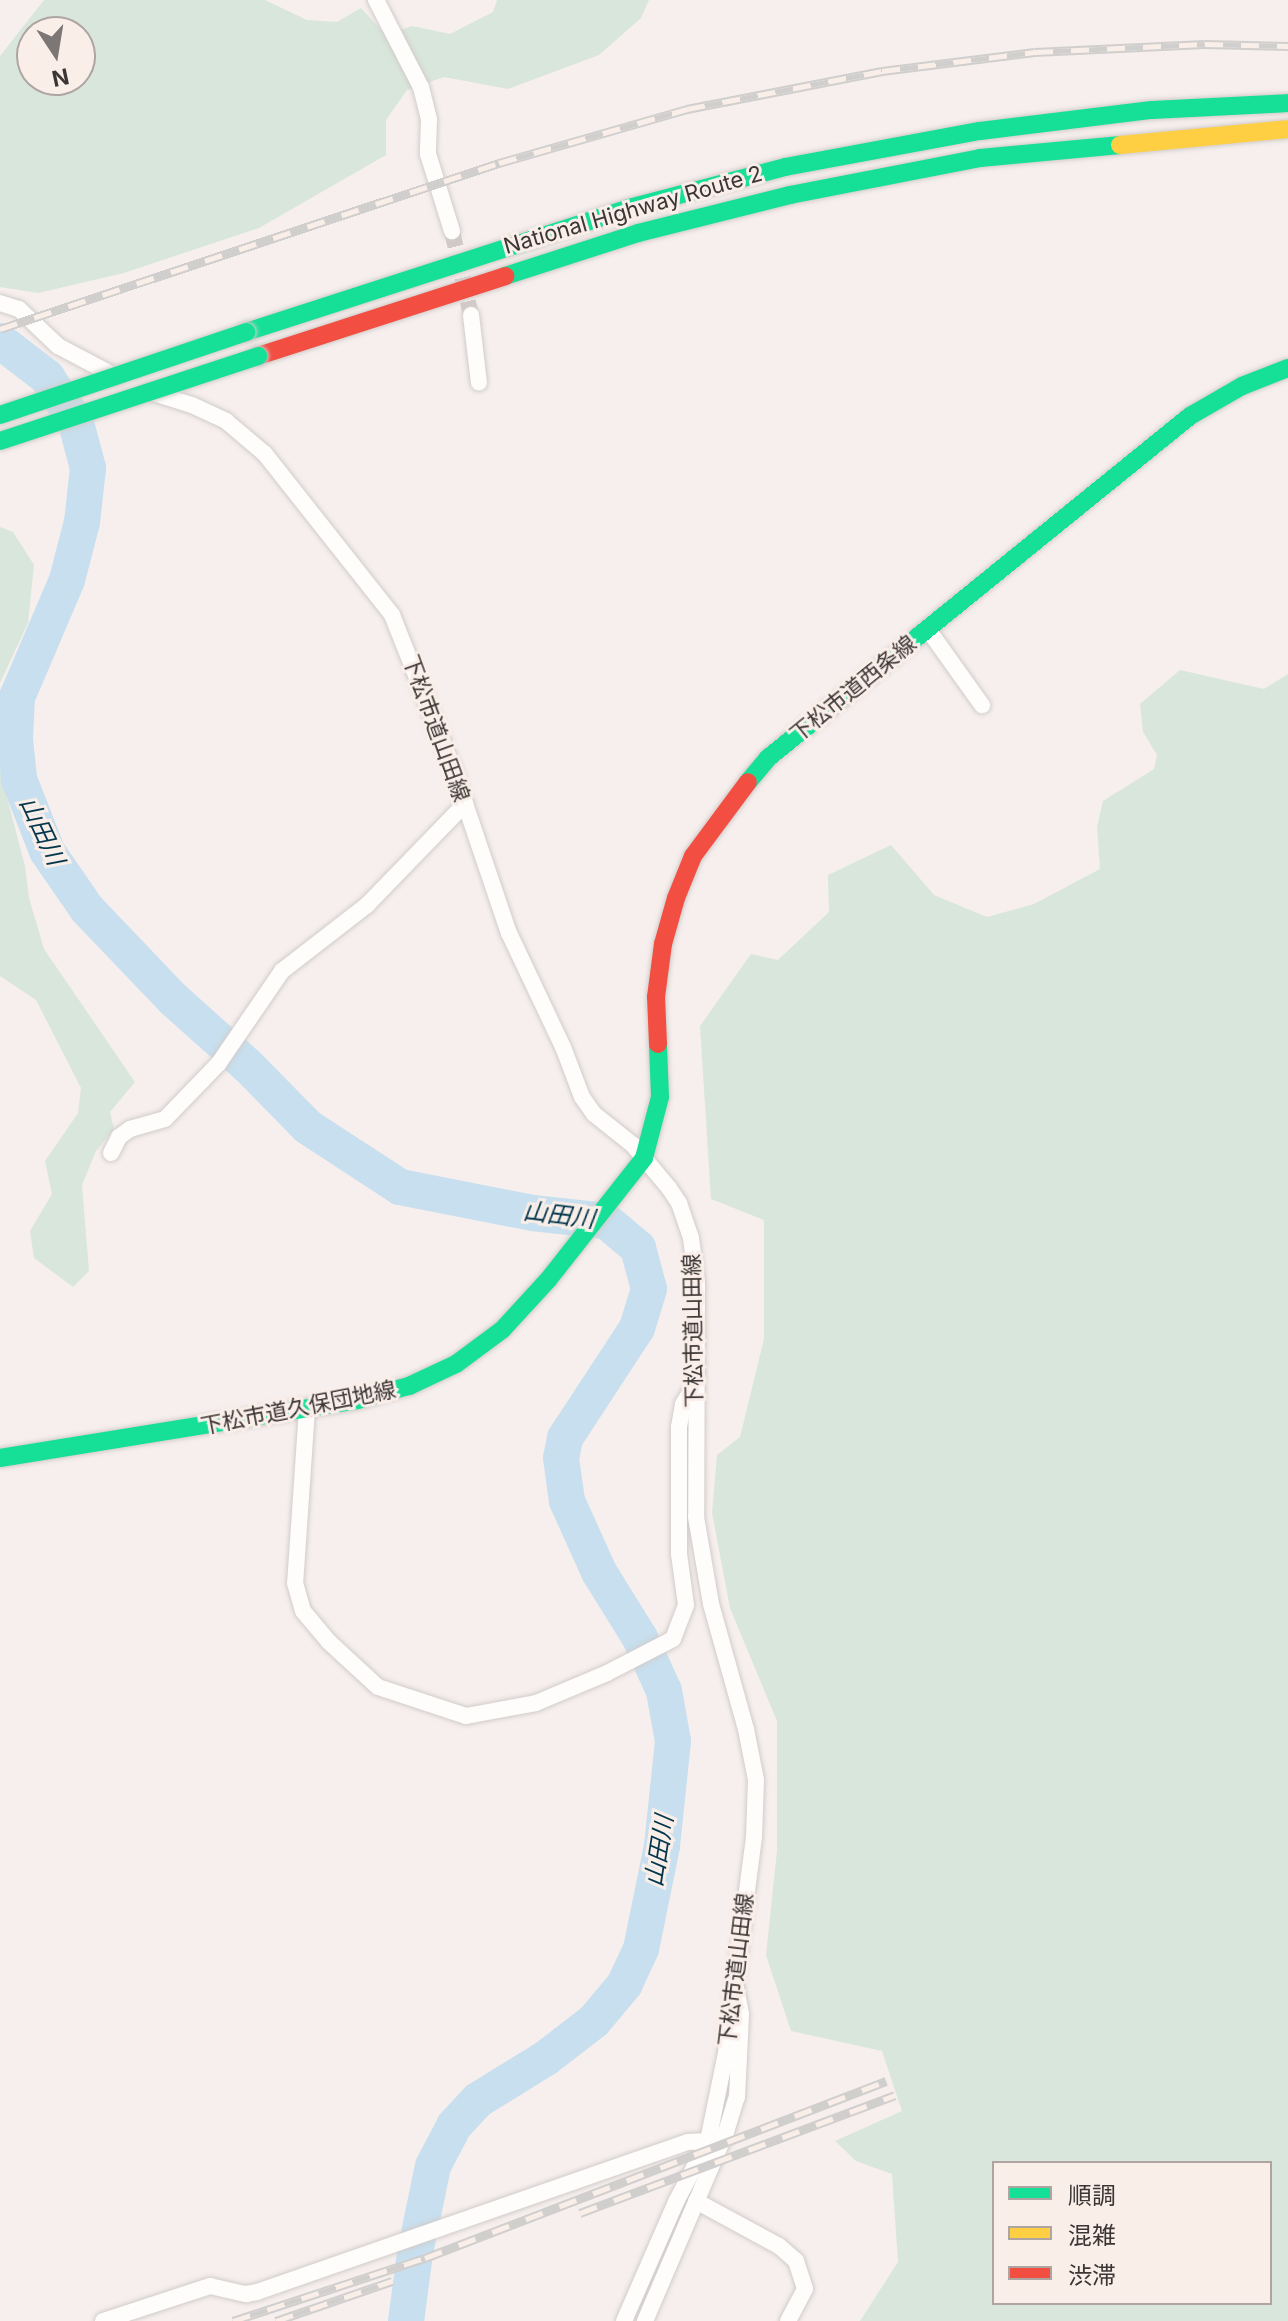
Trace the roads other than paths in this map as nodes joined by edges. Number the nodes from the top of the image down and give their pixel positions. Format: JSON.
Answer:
{"nodes":[{"id":1,"x":376,"y":0,"type":"edge"},
{"id":2,"x":1288,"y":103,"type":"edge"},
{"id":3,"x":1288,"y":129,"type":"edge"},
{"id":4,"x":452,"y":231,"type":"tunnel mouth"},
{"id":5,"x":0,"y":303,"type":"edge"},
{"id":6,"x":471,"y":315,"type":"tunnel mouth"},
{"id":7,"x":1288,"y":368,"type":"edge"},
{"id":8,"x":479,"y":383,"type":"dead end"},
{"id":9,"x":0,"y":415,"type":"edge"},
{"id":10,"x":0,"y":441,"type":"edge"},
{"id":11,"x":927,"y":628,"type":"junction"},
{"id":12,"x":982,"y":705,"type":"dead end"},
{"id":13,"x":465,"y":804,"type":"junction"},
{"id":14,"x":111,"y":1153,"type":"dead end"},
{"id":15,"x":644,"y":1158,"type":"junction"},
{"id":16,"x":695,"y":1385,"type":"junction"},
{"id":17,"x":307,"y":1409,"type":"junction"},
{"id":18,"x":0,"y":1458,"type":"edge"},
{"id":19,"x":733,"y":1978,"type":"junction"},
{"id":20,"x":708,"y":2141,"type":"junction"},
{"id":21,"x":696,"y":2201,"type":"junction"},
{"id":22,"x":103,"y":2321,"type":"edge"},
{"id":23,"x":624,"y":2321,"type":"edge"},
{"id":24,"x":645,"y":2321,"type":"edge"},
{"id":25,"x":788,"y":2321,"type":"edge"}],
"edges":[{"from":1,"to":4,"type":"street"},
{"from":2,"to":9,"type":"main road","name":"National Highway Route 2","bridge":true},
{"from":3,"to":10,"type":"main road","name":"National Highway Route 2","bridge":true},
{"from":5,"to":13,"type":"street","name":"下松市道山田線"},
{"from":6,"to":8,"type":"street"},
{"from":7,"to":11,"type":"main road","name":"下松市道西条線"},
{"from":11,"to":12,"type":"street"},
{"from":11,"to":15,"type":"main road","name":"下松市道西条線"},
{"from":13,"to":14,"type":"street"},
{"from":13,"to":15,"type":"street","name":"下松市道山田線"},
{"from":15,"to":16,"type":"street","name":"下松市道山田線"},
{"from":15,"to":17,"type":"main road","name":"下松市道久保団地線"},
{"from":16,"to":17,"type":"street"},
{"from":16,"to":19,"type":"street","name":"下松市道山田線"},
{"from":17,"to":18,"type":"main road","name":"下松市道久保団地線"},
{"from":19,"to":20,"type":"street","name":"下松市道山田線"},
{"from":19,"to":21,"type":"street"},
{"from":20,"to":22,"type":"street"},
{"from":20,"to":23,"type":"street","name":"下松市道山田線"},
{"from":21,"to":24,"type":"street"},
{"from":21,"to":25,"type":"street"}]}
